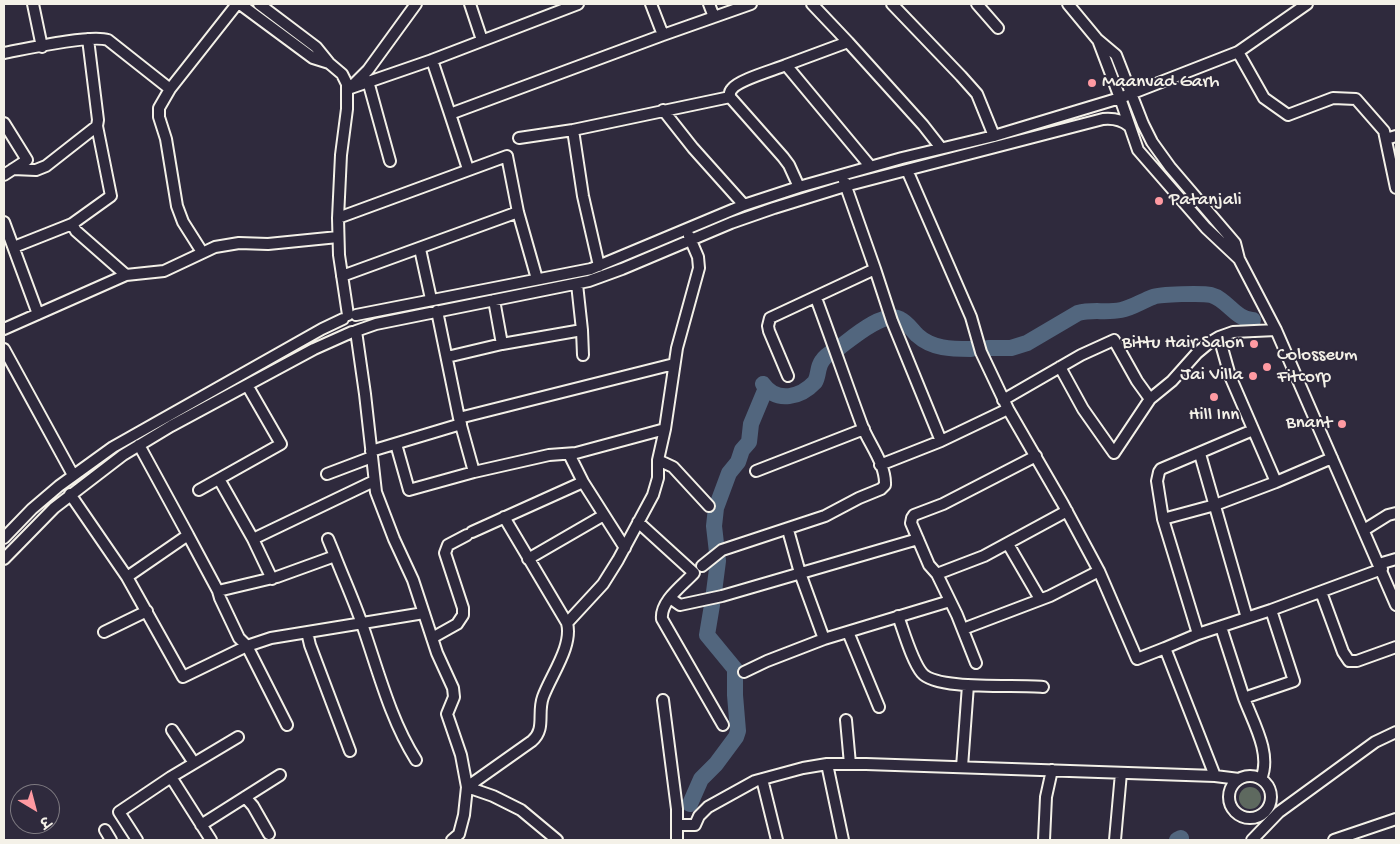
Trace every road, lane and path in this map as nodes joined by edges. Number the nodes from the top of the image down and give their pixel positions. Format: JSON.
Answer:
{"nodes":[{"id":1,"x":33,"y":4,"type":"edge"},
{"id":2,"x":238,"y":4,"type":"edge"},
{"id":3,"x":259,"y":4,"type":"edge"},
{"id":4,"x":414,"y":4,"type":"edge"},
{"id":5,"x":470,"y":4,"type":"edge"},
{"id":6,"x":578,"y":4,"type":"edge"},
{"id":7,"x":652,"y":4,"type":"edge"},
{"id":8,"x":710,"y":4,"type":"edge"},
{"id":9,"x":751,"y":4,"type":"edge"},
{"id":10,"x":812,"y":4,"type":"edge"},
{"id":11,"x":892,"y":4,"type":"edge"},
{"id":12,"x":977,"y":4,"type":"edge"},
{"id":13,"x":1068,"y":4,"type":"edge"},
{"id":14,"x":1307,"y":4,"type":"edge"},
{"id":15,"x":714,"y":17,"type":"junction"},
{"id":16,"x":998,"y":28,"type":"dead end"},
{"id":17,"x":663,"y":35,"type":"junction"},
{"id":18,"x":88,"y":39,"type":"junction"},
{"id":19,"x":1098,"y":39,"type":"junction"},
{"id":20,"x":482,"y":40,"type":"junction"},
{"id":21,"x":848,"y":42,"type":"junction"},
{"id":22,"x":42,"y":47,"type":"junction"},
{"id":23,"x":1238,"y":52,"type":"junction"},
{"id":24,"x":4,"y":53,"type":"edge"},
{"id":25,"x":432,"y":60,"type":"junction"},
{"id":26,"x":329,"y":63,"type":"junction"},
{"id":27,"x":786,"y":65,"type":"junction"},
{"id":28,"x":368,"y":82,"type":"junction"},
{"id":29,"x":348,"y":88,"type":"junction"},
{"id":30,"x":170,"y":89,"type":"junction"},
{"id":31,"x":1132,"y":94,"type":"junction"},
{"id":32,"x":730,"y":96,"type":"junction"},
{"id":33,"x":1120,"y":98,"type":"junction"},
{"id":34,"x":663,"y":110,"type":"junction"},
{"id":35,"x":450,"y":114,"type":"junction"},
{"id":36,"x":4,"y":123,"type":"edge"},
{"id":37,"x":97,"y":126,"type":"junction"},
{"id":38,"x":1129,"y":126,"type":"junction"},
{"id":39,"x":573,"y":130,"type":"junction"},
{"id":40,"x":994,"y":136,"type":"junction"},
{"id":41,"x":519,"y":138,"type":"dead end"},
{"id":42,"x":1391,"y":138,"type":"edge"},
{"id":43,"x":941,"y":148,"type":"junction"},
{"id":44,"x":390,"y":160,"type":"dead end"},
{"id":45,"x":870,"y":166,"type":"junction"},
{"id":46,"x":468,"y":169,"type":"junction"},
{"id":47,"x":907,"y":170,"type":"junction"},
{"id":48,"x":8,"y":172,"type":"edge"},
{"id":49,"x":841,"y":175,"type":"junction"},
{"id":50,"x":845,"y":186,"type":"junction"},
{"id":51,"x":800,"y":187,"type":"junction"},
{"id":52,"x":1396,"y":188,"type":"edge"},
{"id":53,"x":744,"y":205,"type":"junction"},
{"id":54,"x":518,"y":212,"type":"junction"},
{"id":55,"x":338,"y":218,"type":"junction"},
{"id":56,"x":4,"y":222,"type":"edge"},
{"id":57,"x":72,"y":224,"type":"junction"},
{"id":58,"x":686,"y":229,"type":"junction"},
{"id":59,"x":338,"y":237,"type":"junction"},
{"id":60,"x":691,"y":240,"type":"junction"},
{"id":61,"x":14,"y":247,"type":"junction"},
{"id":62,"x":420,"y":249,"type":"junction"},
{"id":63,"x":202,"y":252,"type":"junction"},
{"id":64,"x":1239,"y":259,"type":"junction"},
{"id":65,"x":599,"y":266,"type":"junction"},
{"id":66,"x":876,"y":269,"type":"junction"},
{"id":67,"x":126,"y":275,"type":"junction"},
{"id":68,"x":342,"y":276,"type":"junction"},
{"id":69,"x":537,"y":278,"type":"junction"},
{"id":70,"x":577,"y":284,"type":"junction"},
{"id":71,"x":816,"y":298,"type":"junction"},
{"id":72,"x":431,"y":299,"type":"junction"},
{"id":73,"x":494,"y":300,"type":"junction"},
{"id":74,"x":437,"y":311,"type":"junction"},
{"id":75,"x":38,"y":314,"type":"junction"},
{"id":76,"x":349,"y":316,"type":"junction"},
{"id":77,"x":4,"y":329,"type":"edge"},
{"id":78,"x":582,"y":330,"type":"junction"},
{"id":79,"x":1276,"y":330,"type":"junction"},
{"id":80,"x":354,"y":332,"type":"junction"},
{"id":81,"x":1219,"y":337,"type":"junction"},
{"id":82,"x":502,"y":344,"type":"junction"},
{"id":83,"x":4,"y":349,"type":"edge"},
{"id":84,"x":583,"y":355,"type":"dead end"},
{"id":85,"x":447,"y":357,"type":"junction"},
{"id":86,"x":674,"y":364,"type":"junction"},
{"id":87,"x":1060,"y":367,"type":"junction"},
{"id":88,"x":788,"y":376,"type":"dead end"},
{"id":89,"x":247,"y":385,"type":"junction"},
{"id":90,"x":1150,"y":399,"type":"junction"},
{"id":91,"x":1006,"y":405,"type":"junction"},
{"id":92,"x":460,"y":421,"type":"junction"},
{"id":93,"x":665,"y":429,"type":"junction"},
{"id":94,"x":864,"y":429,"type":"junction"},
{"id":95,"x":1253,"y":430,"type":"junction"},
{"id":96,"x":940,"y":441,"type":"junction"},
{"id":97,"x":396,"y":444,"type":"junction"},
{"id":98,"x":139,"y":445,"type":"junction"},
{"id":99,"x":371,"y":454,"type":"junction"},
{"id":100,"x":569,"y":454,"type":"junction"},
{"id":101,"x":1200,"y":454,"type":"junction"},
{"id":102,"x":1036,"y":456,"type":"junction"},
{"id":103,"x":1332,"y":458,"type":"junction"},
{"id":104,"x":658,"y":460,"type":"junction"},
{"id":105,"x":880,"y":465,"type":"junction"},
{"id":106,"x":756,"y":471,"type":"dead end"},
{"id":107,"x":474,"y":472,"type":"junction"},
{"id":108,"x":327,"y":474,"type":"dead end"},
{"id":109,"x":73,"y":475,"type":"junction"},
{"id":110,"x":219,"y":479,"type":"junction"},
{"id":111,"x":374,"y":481,"type":"junction"},
{"id":112,"x":583,"y":482,"type":"junction"},
{"id":113,"x":1276,"y":482,"type":"junction"},
{"id":114,"x":199,"y":490,"type":"dead end"},
{"id":115,"x":70,"y":494,"type":"junction"},
{"id":116,"x":1215,"y":505,"type":"junction"},
{"id":117,"x":709,"y":506,"type":"dead end"},
{"id":118,"x":1067,"y":511,"type":"junction"},
{"id":119,"x":1396,"y":512,"type":"edge"},
{"id":120,"x":604,"y":515,"type":"junction"},
{"id":121,"x":504,"y":517,"type":"junction"},
{"id":122,"x":1163,"y":519,"type":"junction"},
{"id":123,"x":638,"y":522,"type":"junction"},
{"id":124,"x":788,"y":530,"type":"junction"},
{"id":125,"x":1364,"y":530,"type":"junction"},
{"id":126,"x":188,"y":535,"type":"junction"},
{"id":127,"x":4,"y":538,"type":"edge"},
{"id":128,"x":253,"y":539,"type":"junction"},
{"id":129,"x":328,"y":539,"type":"dead end"},
{"id":130,"x":918,"y":539,"type":"junction"},
{"id":131,"x":1008,"y":544,"type":"junction"},
{"id":132,"x":625,"y":548,"type":"junction"},
{"id":133,"x":335,"y":556,"type":"junction"},
{"id":134,"x":4,"y":559,"type":"edge"},
{"id":135,"x":528,"y":559,"type":"junction"},
{"id":136,"x":1396,"y":559,"type":"edge"},
{"id":137,"x":702,"y":566,"type":"dead end"},
{"id":138,"x":1380,"y":567,"type":"junction"},
{"id":139,"x":1099,"y":571,"type":"junction"},
{"id":140,"x":800,"y":573,"type":"junction"},
{"id":141,"x":937,"y":574,"type":"junction"},
{"id":142,"x":127,"y":577,"type":"junction"},
{"id":143,"x":272,"y":578,"type":"junction"},
{"id":144,"x":218,"y":591,"type":"junction"},
{"id":145,"x":1321,"y":592,"type":"junction"},
{"id":146,"x":670,"y":598,"type":"junction"},
{"id":147,"x":1040,"y":600,"type":"junction"},
{"id":148,"x":950,"y":601,"type":"junction"},
{"id":149,"x":1396,"y":605,"type":"edge"},
{"id":150,"x":1271,"y":610,"type":"junction"},
{"id":151,"x":147,"y":611,"type":"junction"},
{"id":152,"x":424,"y":613,"type":"junction"},
{"id":153,"x":898,"y":616,"type":"junction"},
{"id":154,"x":1247,"y":618,"type":"junction"},
{"id":155,"x":362,"y":623,"type":"junction"},
{"id":156,"x":567,"y":623,"type":"junction"},
{"id":157,"x":1221,"y":627,"type":"junction"},
{"id":158,"x":963,"y":629,"type":"junction"},
{"id":159,"x":104,"y":632,"type":"dead end"},
{"id":160,"x":307,"y":632,"type":"junction"},
{"id":161,"x":848,"y":632,"type":"junction"},
{"id":162,"x":1198,"y":634,"type":"junction"},
{"id":163,"x":432,"y":638,"type":"junction"},
{"id":164,"x":824,"y":639,"type":"junction"},
{"id":165,"x":247,"y":646,"type":"junction"},
{"id":166,"x":1396,"y":647,"type":"edge"},
{"id":167,"x":1165,"y":648,"type":"junction"},
{"id":168,"x":976,"y":663,"type":"dead end"},
{"id":169,"x":744,"y":672,"type":"dead end"},
{"id":170,"x":968,"y":685,"type":"junction"},
{"id":171,"x":1043,"y":687,"type":"dead end"},
{"id":172,"x":1244,"y":698,"type":"junction"},
{"id":173,"x":663,"y":700,"type":"dead end"},
{"id":174,"x":880,"y":707,"type":"dead end"},
{"id":175,"x":846,"y":720,"type":"dead end"},
{"id":176,"x":287,"y":725,"type":"dead end"},
{"id":177,"x":723,"y":725,"type":"dead end"},
{"id":178,"x":172,"y":730,"type":"dead end"},
{"id":179,"x":1396,"y":732,"type":"edge"},
{"id":180,"x":238,"y":737,"type":"dead end"},
{"id":181,"x":350,"y":752,"type":"dead end"},
{"id":182,"x":416,"y":760,"type":"dead end"},
{"id":183,"x":194,"y":763,"type":"junction"},
{"id":184,"x":827,"y":764,"type":"junction"},
{"id":185,"x":850,"y":764,"type":"junction"},
{"id":186,"x":962,"y":767,"type":"junction"},
{"id":187,"x":1052,"y":770,"type":"junction"},
{"id":188,"x":1121,"y":773,"type":"junction"},
{"id":189,"x":280,"y":775,"type":"dead end"},
{"id":190,"x":1215,"y":776,"type":"junction"},
{"id":191,"x":170,"y":777,"type":"junction"},
{"id":192,"x":762,"y":779,"type":"junction"},
{"id":193,"x":1239,"y":779,"type":"junction"},
{"id":194,"x":1261,"y":779,"type":"junction"},
{"id":195,"x":467,"y":787,"type":"junction"},
{"id":196,"x":245,"y":797,"type":"junction"},
{"id":197,"x":1269,"y":807,"type":"junction"},
{"id":198,"x":1279,"y":812,"type":"junction"},
{"id":199,"x":1396,"y":819,"type":"edge"},
{"id":200,"x":201,"y":825,"type":"junction"},
{"id":201,"x":678,"y":825,"type":"junction"},
{"id":202,"x":105,"y":830,"type":"dead end"},
{"id":203,"x":269,"y":834,"type":"dead end"},
{"id":204,"x":110,"y":840,"type":"edge"},
{"id":205,"x":137,"y":840,"type":"edge"},
{"id":206,"x":211,"y":840,"type":"edge"},
{"id":207,"x":452,"y":840,"type":"edge"},
{"id":208,"x":557,"y":840,"type":"edge"},
{"id":209,"x":677,"y":840,"type":"edge"},
{"id":210,"x":777,"y":840,"type":"edge"},
{"id":211,"x":844,"y":840,"type":"edge"},
{"id":212,"x":1044,"y":840,"type":"edge"},
{"id":213,"x":1115,"y":840,"type":"edge"},
{"id":214,"x":1252,"y":840,"type":"edge"},
{"id":215,"x":1334,"y":840,"type":"edge"}],
"edges":[{"from":1,"to":22,"type":"street"},
{"from":2,"to":26,"type":"street"},
{"from":2,"to":30,"type":"street"},
{"from":3,"to":26,"type":"street"},
{"from":4,"to":29,"type":"street"},
{"from":5,"to":20,"type":"street"},
{"from":6,"to":20,"type":"street"},
{"from":7,"to":17,"type":"street"},
{"from":8,"to":15,"type":"street"},
{"from":9,"to":15,"type":"street"},
{"from":10,"to":21,"type":"street"},
{"from":11,"to":40,"type":"street"},
{"from":12,"to":16,"type":"street"},
{"from":13,"to":19,"type":"street"},
{"from":14,"to":23,"type":"street"},
{"from":15,"to":17,"type":"street"},
{"from":17,"to":35,"type":"street"},
{"from":18,"to":22,"type":"street"},
{"from":18,"to":30,"type":"street"},
{"from":18,"to":37,"type":"street"},
{"from":19,"to":31,"type":"street"},
{"from":19,"to":33,"type":"street"},
{"from":20,"to":25,"type":"street"},
{"from":21,"to":27,"type":"street"},
{"from":21,"to":43,"type":"street"},
{"from":22,"to":24,"type":"street"},
{"from":23,"to":31,"type":"street"},
{"from":23,"to":42,"type":"street"},
{"from":25,"to":28,"type":"street"},
{"from":25,"to":35,"type":"street"},
{"from":26,"to":29,"type":"street"},
{"from":27,"to":32,"type":"street"},
{"from":27,"to":45,"type":"street"},
{"from":28,"to":29,"type":"street"},
{"from":28,"to":44,"type":"street"},
{"from":29,"to":55,"type":"street"},
{"from":30,"to":63,"type":"street"},
{"from":31,"to":33,"type":"street"},
{"from":31,"to":64,"type":"street"},
{"from":32,"to":34,"type":"street"},
{"from":32,"to":51,"type":"street"},
{"from":33,"to":38,"type":"street"},
{"from":33,"to":40,"type":"street"},
{"from":34,"to":39,"type":"street"},
{"from":34,"to":53,"type":"street"},
{"from":35,"to":46,"type":"street"},
{"from":36,"to":48,"type":"street"},
{"from":37,"to":48,"type":"street"},
{"from":37,"to":57,"type":"street"},
{"from":38,"to":47,"type":"street"},
{"from":38,"to":64,"type":"street"},
{"from":39,"to":41,"type":"street"},
{"from":39,"to":65,"type":"street"},
{"from":40,"to":43,"type":"street"},
{"from":42,"to":52,"type":"street"},
{"from":43,"to":45,"type":"street"},
{"from":45,"to":49,"type":"street"},
{"from":46,"to":54,"type":"street"},
{"from":46,"to":55,"type":"street"},
{"from":47,"to":50,"type":"street"},
{"from":47,"to":91,"type":"street"},
{"from":49,"to":50,"type":"street"},
{"from":49,"to":51,"type":"street"},
{"from":50,"to":60,"type":"street"},
{"from":50,"to":66,"type":"street"},
{"from":51,"to":53,"type":"street"},
{"from":53,"to":58,"type":"street"},
{"from":54,"to":62,"type":"street"},
{"from":54,"to":69,"type":"street"},
{"from":55,"to":59,"type":"street"},
{"from":56,"to":61,"type":"street"},
{"from":57,"to":61,"type":"street"},
{"from":57,"to":67,"type":"street"},
{"from":58,"to":60,"type":"street"},
{"from":58,"to":65,"type":"street"},
{"from":59,"to":63,"type":"street"},
{"from":59,"to":68,"type":"street"},
{"from":60,"to":70,"type":"street"},
{"from":60,"to":86,"type":"street"},
{"from":61,"to":75,"type":"street"},
{"from":62,"to":68,"type":"street"},
{"from":62,"to":72,"type":"street"},
{"from":63,"to":67,"type":"street"},
{"from":64,"to":79,"type":"street"},
{"from":65,"to":69,"type":"street"},
{"from":66,"to":71,"type":"street"},
{"from":66,"to":96,"type":"street"},
{"from":67,"to":75,"type":"street"},
{"from":68,"to":76,"type":"street"},
{"from":69,"to":72,"type":"street"},
{"from":70,"to":73,"type":"street"},
{"from":70,"to":78,"type":"street"},
{"from":71,"to":88,"type":"street"},
{"from":71,"to":94,"type":"street"},
{"from":72,"to":76,"type":"street"},
{"from":73,"to":74,"type":"street"},
{"from":73,"to":82,"type":"street"},
{"from":74,"to":80,"type":"street"},
{"from":74,"to":85,"type":"street"},
{"from":75,"to":77,"type":"street"},
{"from":76,"to":80,"type":"street"},
{"from":76,"to":80,"type":"street"},
{"from":76,"to":109,"type":"street"},
{"from":78,"to":82,"type":"street"},
{"from":78,"to":84,"type":"street"},
{"from":79,"to":81,"type":"street"},
{"from":79,"to":103,"type":"street"},
{"from":80,"to":89,"type":"street"},
{"from":80,"to":99,"type":"street"},
{"from":81,"to":90,"type":"street"},
{"from":81,"to":95,"type":"street"},
{"from":82,"to":85,"type":"street"},
{"from":83,"to":109,"type":"street"},
{"from":85,"to":92,"type":"street"},
{"from":86,"to":92,"type":"street"},
{"from":86,"to":93,"type":"street"},
{"from":87,"to":90,"type":"street"},
{"from":87,"to":90,"type":"street"},
{"from":87,"to":91,"type":"street"},
{"from":89,"to":98,"type":"street"},
{"from":89,"to":110,"type":"street"},
{"from":91,"to":96,"type":"street"},
{"from":91,"to":102,"type":"street"},
{"from":92,"to":97,"type":"street"},
{"from":92,"to":107,"type":"street"},
{"from":93,"to":100,"type":"street"},
{"from":93,"to":104,"type":"street"},
{"from":94,"to":105,"type":"street"},
{"from":94,"to":106,"type":"street"},
{"from":95,"to":101,"type":"street"},
{"from":95,"to":113,"type":"street"},
{"from":96,"to":105,"type":"street"},
{"from":97,"to":99,"type":"street"},
{"from":97,"to":107,"type":"street"},
{"from":98,"to":115,"type":"street"},
{"from":98,"to":126,"type":"street"},
{"from":99,"to":108,"type":"street"},
{"from":99,"to":111,"type":"street"},
{"from":100,"to":107,"type":"street"},
{"from":100,"to":112,"type":"street"},
{"from":101,"to":116,"type":"street"},
{"from":101,"to":122,"type":"street"},
{"from":102,"to":118,"type":"street"},
{"from":102,"to":130,"type":"street"},
{"from":103,"to":113,"type":"street"},
{"from":103,"to":125,"type":"street"},
{"from":104,"to":117,"type":"street"},
{"from":104,"to":123,"type":"street"},
{"from":105,"to":124,"type":"street"},
{"from":109,"to":127,"type":"street"},
{"from":110,"to":114,"type":"street"},
{"from":110,"to":128,"type":"street"},
{"from":111,"to":128,"type":"street"},
{"from":111,"to":152,"type":"street"},
{"from":112,"to":120,"type":"street"},
{"from":112,"to":121,"type":"street"},
{"from":113,"to":116,"type":"street"},
{"from":115,"to":134,"type":"street"},
{"from":115,"to":142,"type":"street"},
{"from":116,"to":122,"type":"street"},
{"from":116,"to":154,"type":"street"},
{"from":118,"to":131,"type":"street"},
{"from":118,"to":139,"type":"street"},
{"from":119,"to":125,"type":"street"},
{"from":120,"to":132,"type":"street"},
{"from":120,"to":135,"type":"street"},
{"from":121,"to":135,"type":"street"},
{"from":121,"to":163,"type":"street"},
{"from":122,"to":162,"type":"street"},
{"from":123,"to":132,"type":"street"},
{"from":123,"to":146,"type":"street"},
{"from":124,"to":137,"type":"street"},
{"from":124,"to":140,"type":"street"},
{"from":125,"to":138,"type":"street"},
{"from":126,"to":142,"type":"street"},
{"from":126,"to":144,"type":"street"},
{"from":128,"to":143,"type":"street"},
{"from":129,"to":133,"type":"street"},
{"from":130,"to":140,"type":"street"},
{"from":130,"to":141,"type":"street"},
{"from":131,"to":141,"type":"street"},
{"from":131,"to":147,"type":"street"},
{"from":132,"to":156,"type":"street"},
{"from":133,"to":143,"type":"street"},
{"from":133,"to":155,"type":"street"},
{"from":135,"to":156,"type":"street"},
{"from":136,"to":138,"type":"street"},
{"from":138,"to":145,"type":"street"},
{"from":138,"to":149,"type":"street"},
{"from":139,"to":147,"type":"street"},
{"from":139,"to":167,"type":"street"},
{"from":140,"to":146,"type":"street"},
{"from":140,"to":164,"type":"street"},
{"from":141,"to":148,"type":"street"},
{"from":142,"to":151,"type":"street"},
{"from":143,"to":144,"type":"street"},
{"from":144,"to":165,"type":"street"},
{"from":145,"to":150,"type":"street"},
{"from":145,"to":166,"type":"street"},
{"from":146,"to":177,"type":"street"},
{"from":147,"to":158,"type":"street"},
{"from":148,"to":153,"type":"street"},
{"from":148,"to":158,"type":"street"},
{"from":150,"to":154,"type":"street"},
{"from":150,"to":172,"type":"street"},
{"from":151,"to":159,"type":"street"},
{"from":151,"to":165,"type":"street"},
{"from":152,"to":155,"type":"street"},
{"from":152,"to":163,"type":"street"},
{"from":153,"to":161,"type":"street"},
{"from":153,"to":170,"type":"street"},
{"from":154,"to":157,"type":"street"},
{"from":155,"to":160,"type":"street"},
{"from":155,"to":182,"type":"street"},
{"from":156,"to":195,"type":"street"},
{"from":157,"to":162,"type":"street"},
{"from":157,"to":172,"type":"street"},
{"from":158,"to":168,"type":"street"},
{"from":160,"to":165,"type":"street"},
{"from":160,"to":181,"type":"street"},
{"from":161,"to":164,"type":"street"},
{"from":161,"to":174,"type":"street"},
{"from":162,"to":167,"type":"street"},
{"from":163,"to":195,"type":"street"},
{"from":164,"to":169,"type":"street"},
{"from":165,"to":176,"type":"street"},
{"from":167,"to":190,"type":"street"},
{"from":170,"to":171,"type":"street"},
{"from":170,"to":186,"type":"street"},
{"from":172,"to":194,"type":"street"},
{"from":173,"to":201,"type":"street"},
{"from":175,"to":185,"type":"street"},
{"from":178,"to":183,"type":"street"},
{"from":179,"to":198,"type":"street"},
{"from":180,"to":183,"type":"street"},
{"from":183,"to":191,"type":"street"},
{"from":184,"to":185,"type":"street"},
{"from":184,"to":192,"type":"street"},
{"from":184,"to":211,"type":"street"},
{"from":185,"to":186,"type":"street"},
{"from":186,"to":187,"type":"street"},
{"from":187,"to":188,"type":"street"},
{"from":187,"to":212,"type":"street"},
{"from":188,"to":190,"type":"street"},
{"from":188,"to":213,"type":"street"},
{"from":189,"to":196,"type":"street"},
{"from":190,"to":193,"type":"street"},
{"from":191,"to":200,"type":"street"},
{"from":191,"to":205,"type":"street"},
{"from":192,"to":201,"type":"street"},
{"from":192,"to":210,"type":"street"},
{"from":193,"to":194,"type":"street"},
{"from":193,"to":197,"type":"street"},
{"from":194,"to":197,"type":"street"},
{"from":195,"to":207,"type":"street"},
{"from":195,"to":208,"type":"street"},
{"from":196,"to":200,"type":"street"},
{"from":196,"to":203,"type":"street"},
{"from":197,"to":198,"type":"street"},
{"from":198,"to":214,"type":"street"},
{"from":199,"to":215,"type":"street"},
{"from":200,"to":206,"type":"street"},
{"from":201,"to":209,"type":"street"},
{"from":202,"to":204,"type":"street"}]}
